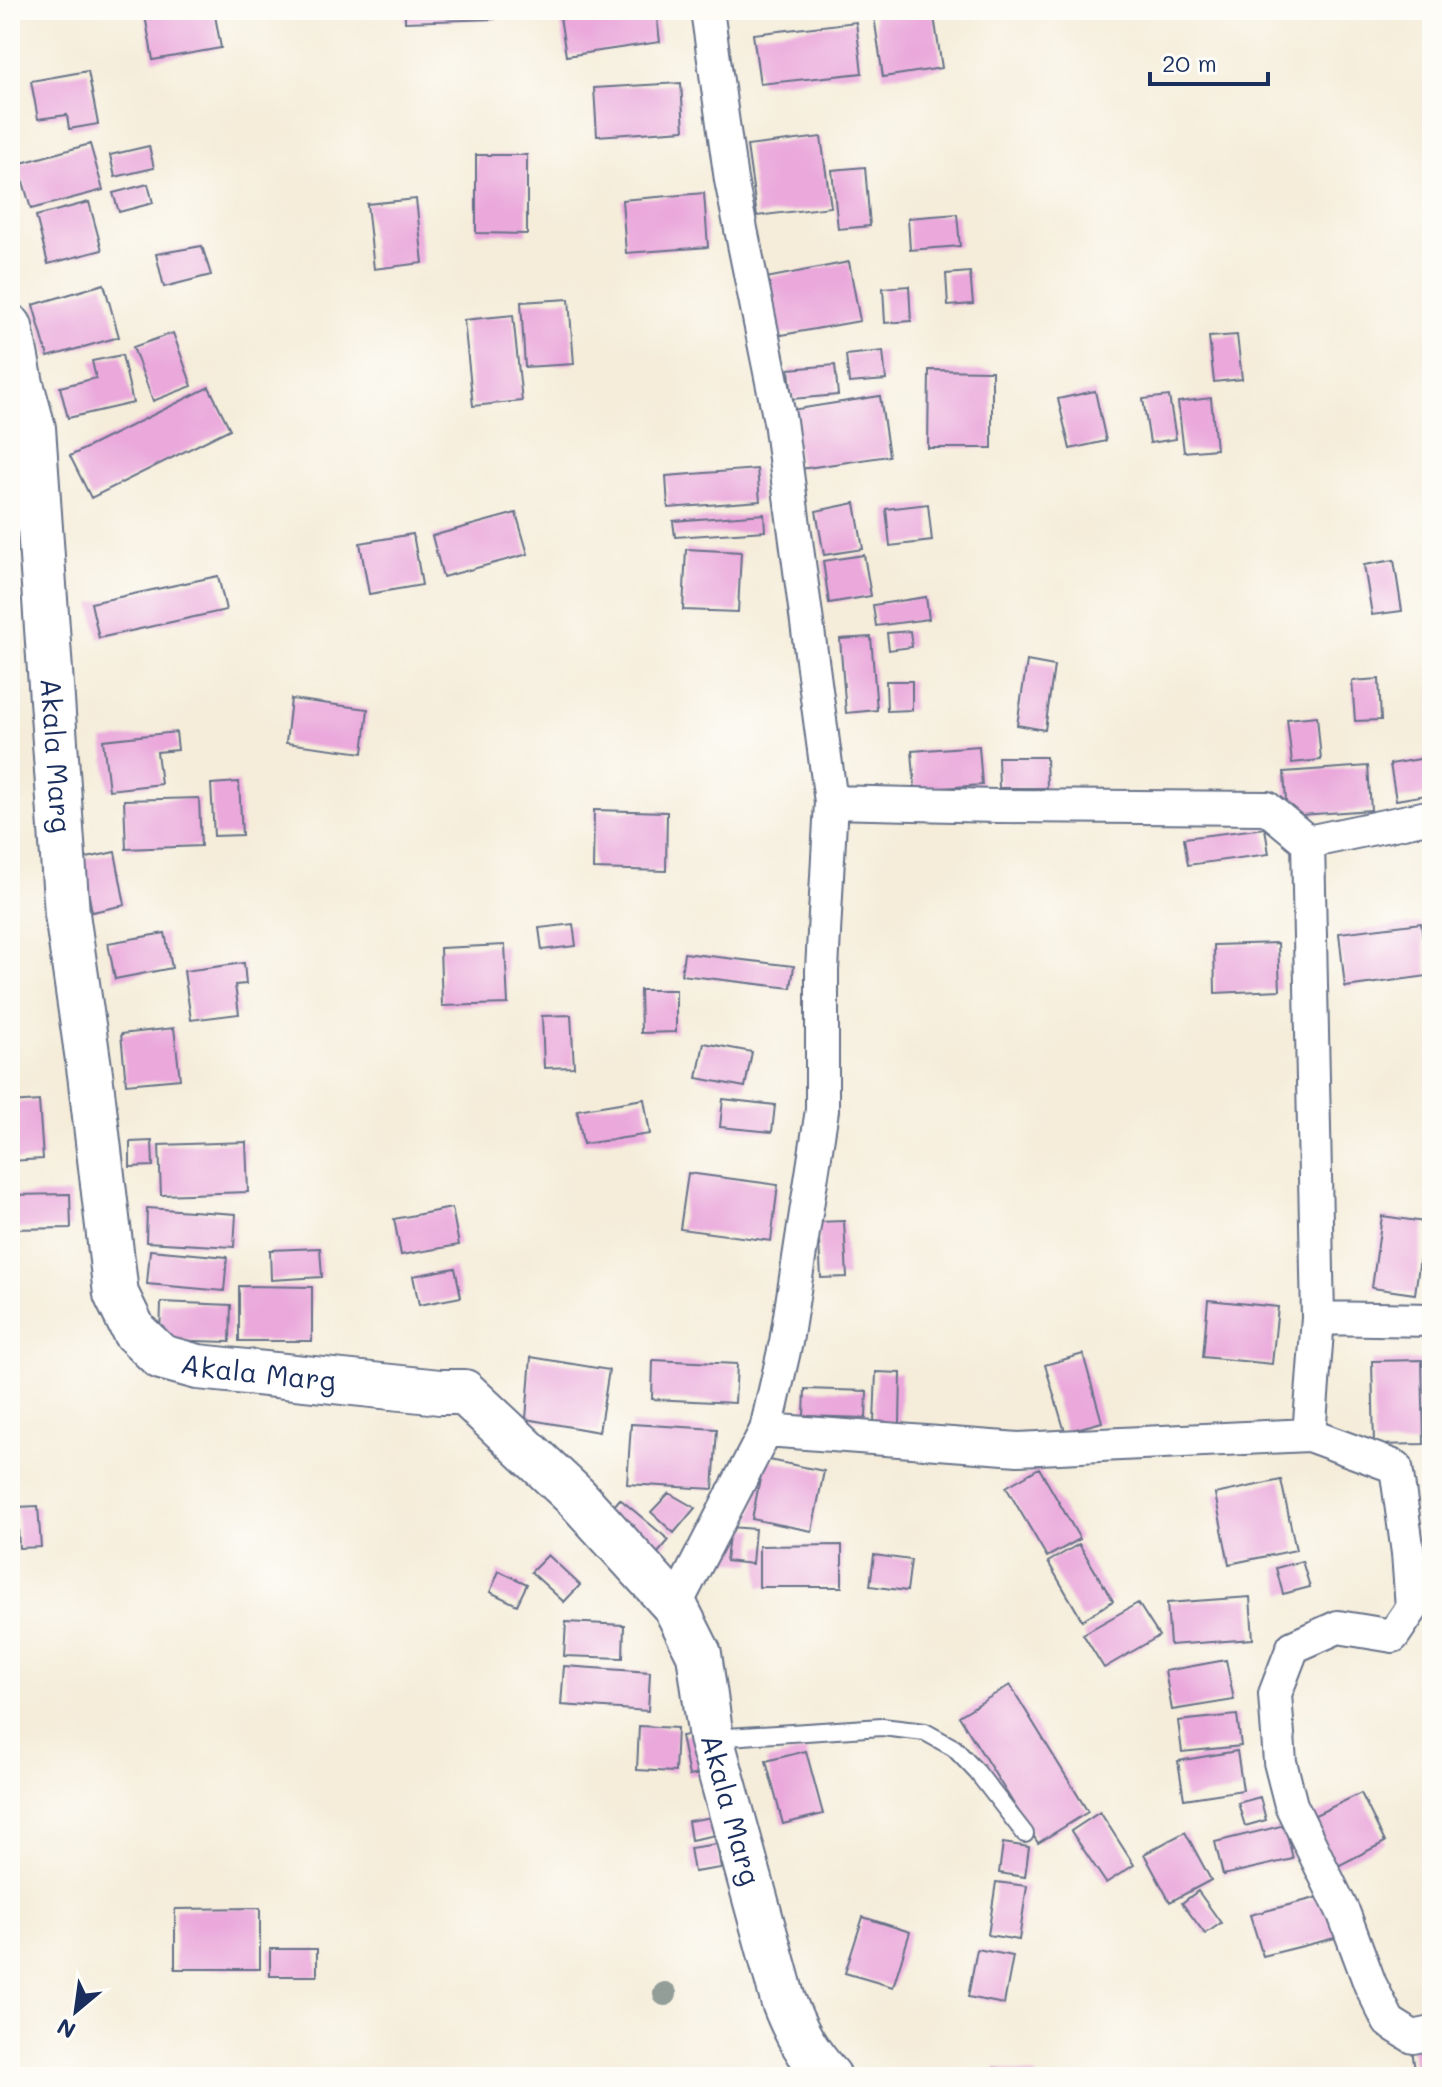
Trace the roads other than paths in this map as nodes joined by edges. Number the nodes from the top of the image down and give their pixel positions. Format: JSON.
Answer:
{"nodes":[{"id":1,"x":707,"y":10,"type":"edge"},
{"id":2,"x":10,"y":327,"type":"edge"},
{"id":3,"x":831,"y":802,"type":"junction"},
{"id":4,"x":1432,"y":816,"type":"edge"},
{"id":5,"x":1308,"y":842,"type":"junction"},
{"id":6,"x":1318,"y":1318,"type":"junction"},
{"id":7,"x":1432,"y":1320,"type":"edge"},
{"id":8,"x":766,"y":1430,"type":"junction"},
{"id":9,"x":1309,"y":1435,"type":"junction"},
{"id":10,"x":675,"y":1606,"type":"junction"},
{"id":11,"x":711,"y":1738,"type":"junction"},
{"id":12,"x":1025,"y":1834,"type":"dead end"},
{"id":13,"x":1432,"y":2033,"type":"edge"},
{"id":14,"x":829,"y":2077,"type":"edge"}],
"edges":[{"from":1,"to":3,"type":"street"},
{"from":2,"to":10,"type":"main road","name":"Akala Marg"},
{"from":3,"to":5,"type":"street"},
{"from":3,"to":8,"type":"street"},
{"from":4,"to":5,"type":"street"},
{"from":5,"to":6,"type":"street"},
{"from":6,"to":7,"type":"street"},
{"from":6,"to":9,"type":"street"},
{"from":8,"to":9,"type":"street"},
{"from":8,"to":10,"type":"street"},
{"from":9,"to":13,"type":"street"},
{"from":10,"to":11,"type":"main road","name":"Akala Marg"},
{"from":11,"to":12,"type":"lane"},
{"from":11,"to":14,"type":"main road","name":"Akala Marg"}]}
